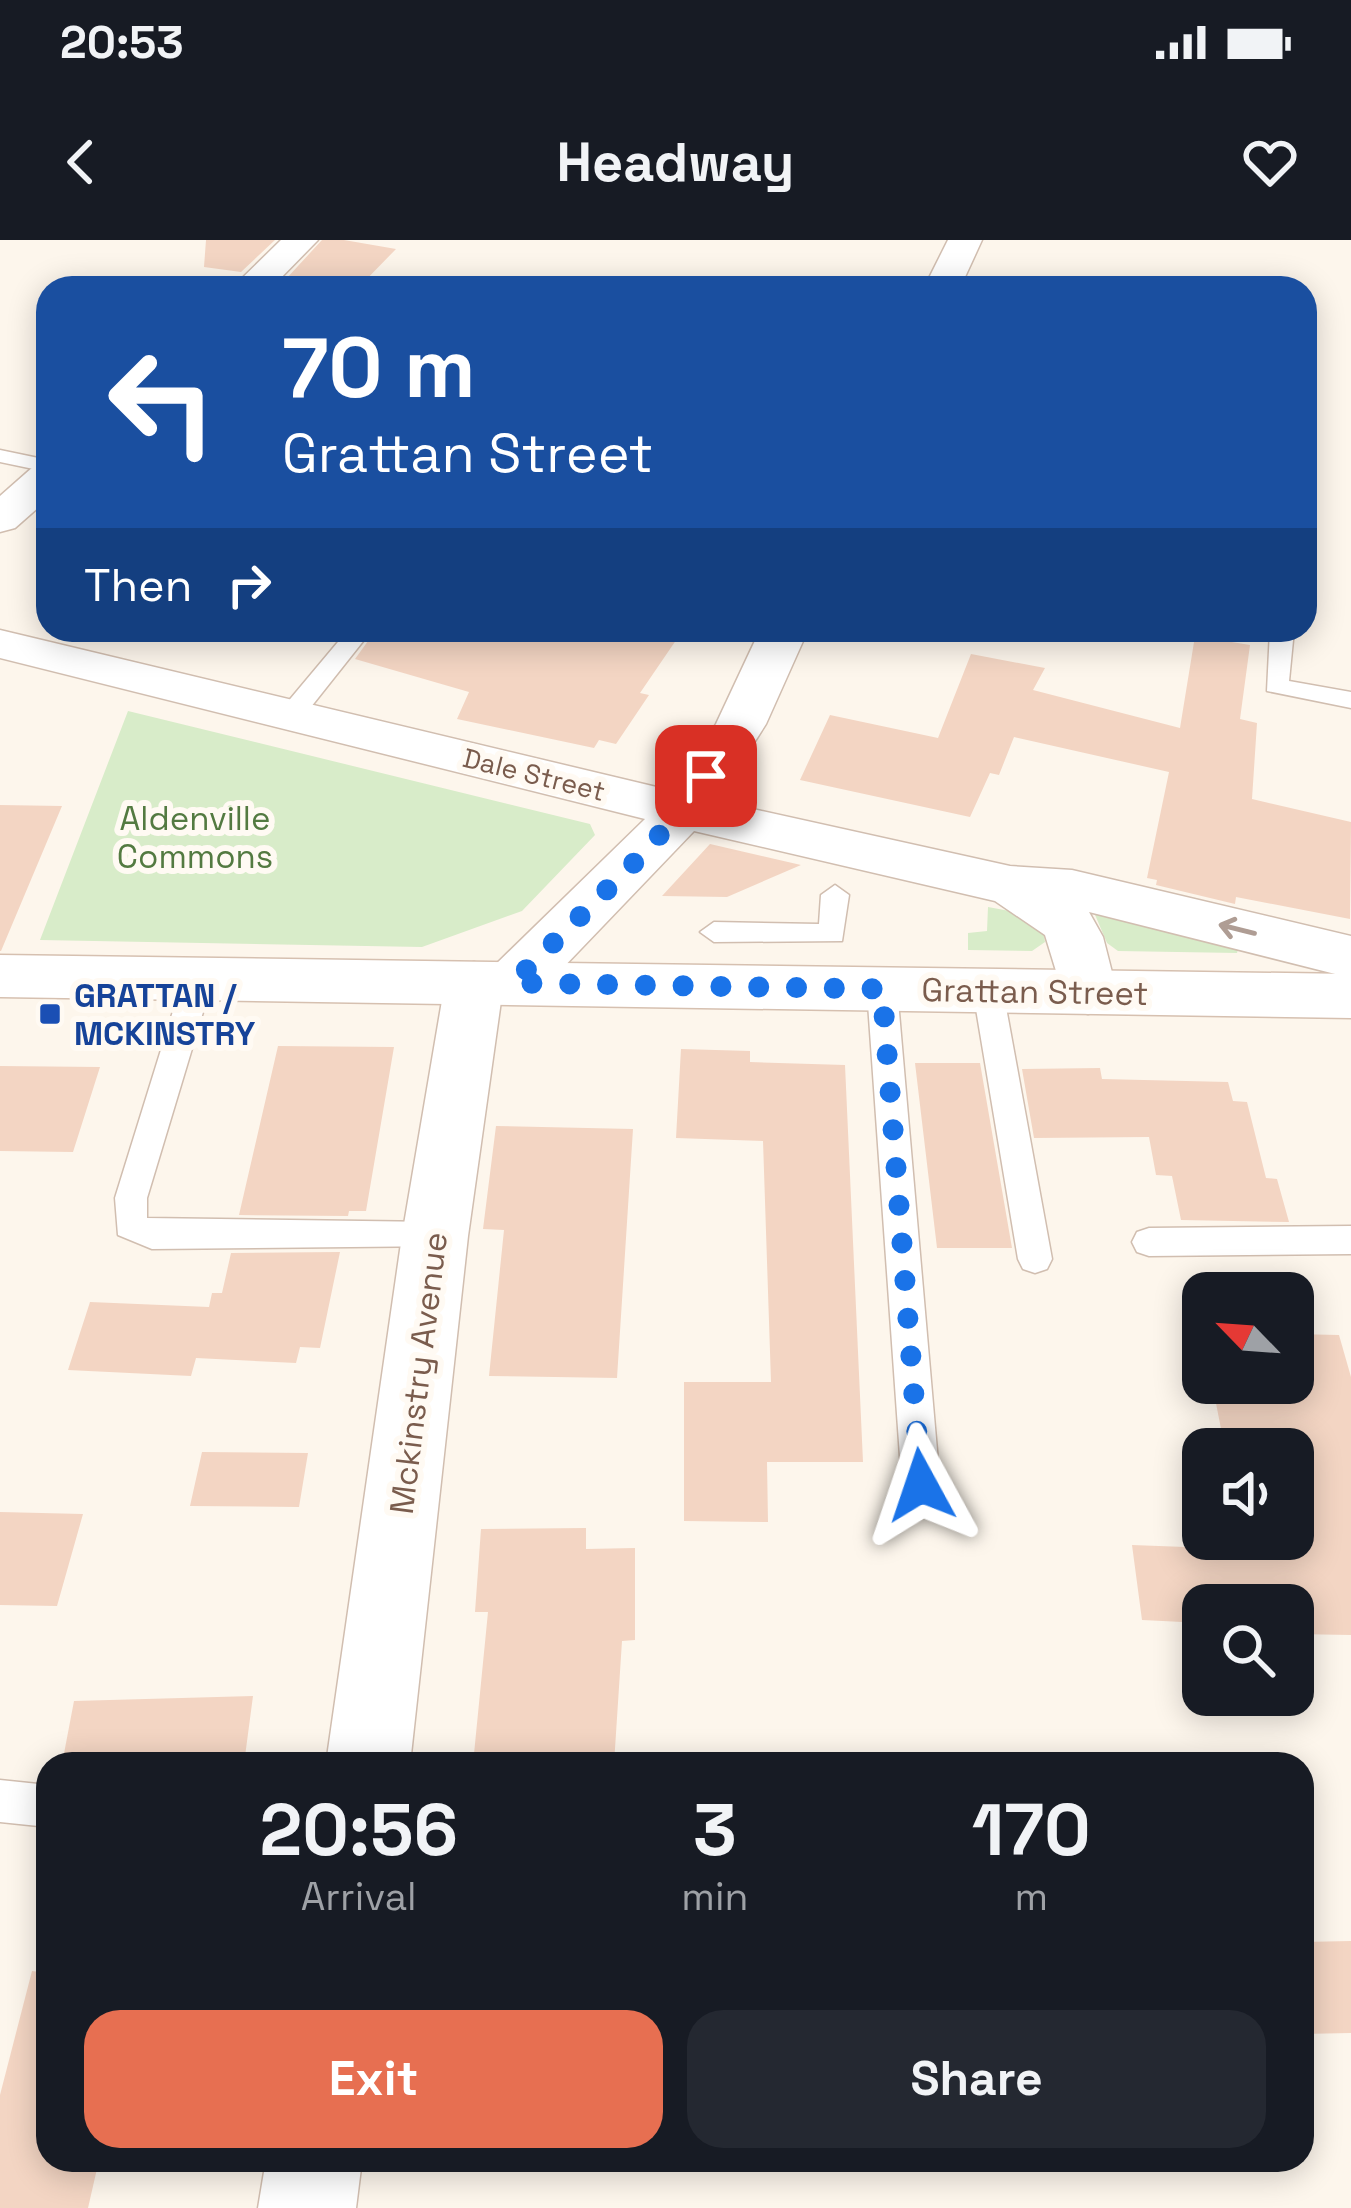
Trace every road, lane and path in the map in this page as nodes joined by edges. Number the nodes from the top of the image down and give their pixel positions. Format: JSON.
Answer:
{"nodes":[{"id":1,"x":301,"y":240,"type":"edge"},
{"id":2,"x":964,"y":240,"type":"edge"},
{"id":3,"x":263,"y":276,"type":"edge"},
{"id":4,"x":948,"y":276,"type":"edge"},
{"id":5,"x":0,"y":456,"type":"edge"},
{"id":6,"x":36,"y":464,"type":"edge"},
{"id":7,"x":36,"y":487,"type":"edge"},
{"id":8,"x":0,"y":519,"type":"edge"},
{"id":9,"x":350,"y":642,"type":"edge"},
{"id":10,"x":779,"y":642,"type":"edge"},
{"id":11,"x":1281,"y":642,"type":"edge"},
{"id":12,"x":0,"y":644,"type":"edge"},
{"id":13,"x":1351,"y":700,"type":"edge"},
{"id":14,"x":290,"y":716,"type":"junction"},
{"id":15,"x":680,"y":810,"type":"junction"},
{"id":16,"x":1010,"y":885,"type":"junction"},
{"id":17,"x":834,"y":908,"type":"dead end"},
{"id":18,"x":710,"y":938,"type":"dead end"},
{"id":19,"x":0,"y":976,"type":"edge"},
{"id":20,"x":198,"y":979,"type":"junction"},
{"id":21,"x":493,"y":983,"type":"junction"},
{"id":22,"x":882,"y":989,"type":"junction"},
{"id":23,"x":988,"y":991,"type":"junction"},
{"id":24,"x":1088,"y":992,"type":"junction"},
{"id":25,"x":1348,"y":994,"type":"edge"},
{"id":26,"x":435,"y":1236,"type":"junction"},
{"id":27,"x":1351,"y":1240,"type":"edge"},
{"id":28,"x":1149,"y":1242,"type":"dead end"},
{"id":29,"x":1035,"y":1258,"type":"dead end"},
{"id":30,"x":921,"y":1485,"type":"dead end"},
{"id":31,"x":370,"y":1752,"type":"edge"},
{"id":32,"x":0,"y":1801,"type":"edge"},
{"id":33,"x":36,"y":1805,"type":"edge"},
{"id":34,"x":312,"y":2172,"type":"edge"},
{"id":35,"x":307,"y":2208,"type":"edge"}],
"edges":[{"from":1,"to":3,"type":"street"},
{"from":2,"to":4,"type":"street"},
{"from":5,"to":6,"type":"lane"},
{"from":7,"to":8,"type":"street"},
{"from":9,"to":14,"type":"lane"},
{"from":10,"to":15,"type":"street"},
{"from":11,"to":13,"type":"lane"},
{"from":12,"to":14,"type":"street","name":"Dale Street"},
{"from":14,"to":15,"type":"street","name":"Dale Street"},
{"from":15,"to":16,"type":"street","name":"Dale Street"},
{"from":15,"to":21,"type":"street"},
{"from":16,"to":24,"type":"street"},
{"from":25,"to":16,"type":"street","name":"Dale Street","one_way":true},
{"from":17,"to":18,"type":"lane"},
{"from":19,"to":20,"type":"street","name":"Grattan Street"},
{"from":20,"to":21,"type":"street","name":"Grattan Street"},
{"from":20,"to":26,"type":"lane"},
{"from":21,"to":22,"type":"street","name":"Grattan Street"},
{"from":21,"to":26,"type":"street","name":"Mckinstry Avenue"},
{"from":22,"to":23,"type":"street","name":"Grattan Street"},
{"from":22,"to":30,"type":"lane"},
{"from":23,"to":24,"type":"street","name":"Grattan Street"},
{"from":23,"to":29,"type":"lane"},
{"from":24,"to":25,"type":"street","name":"Grattan Street"},
{"from":26,"to":31,"type":"street","name":"Mckinstry Avenue"},
{"from":27,"to":28,"type":"lane"},
{"from":32,"to":33,"type":"lane"},
{"from":34,"to":35,"type":"street"}]}
